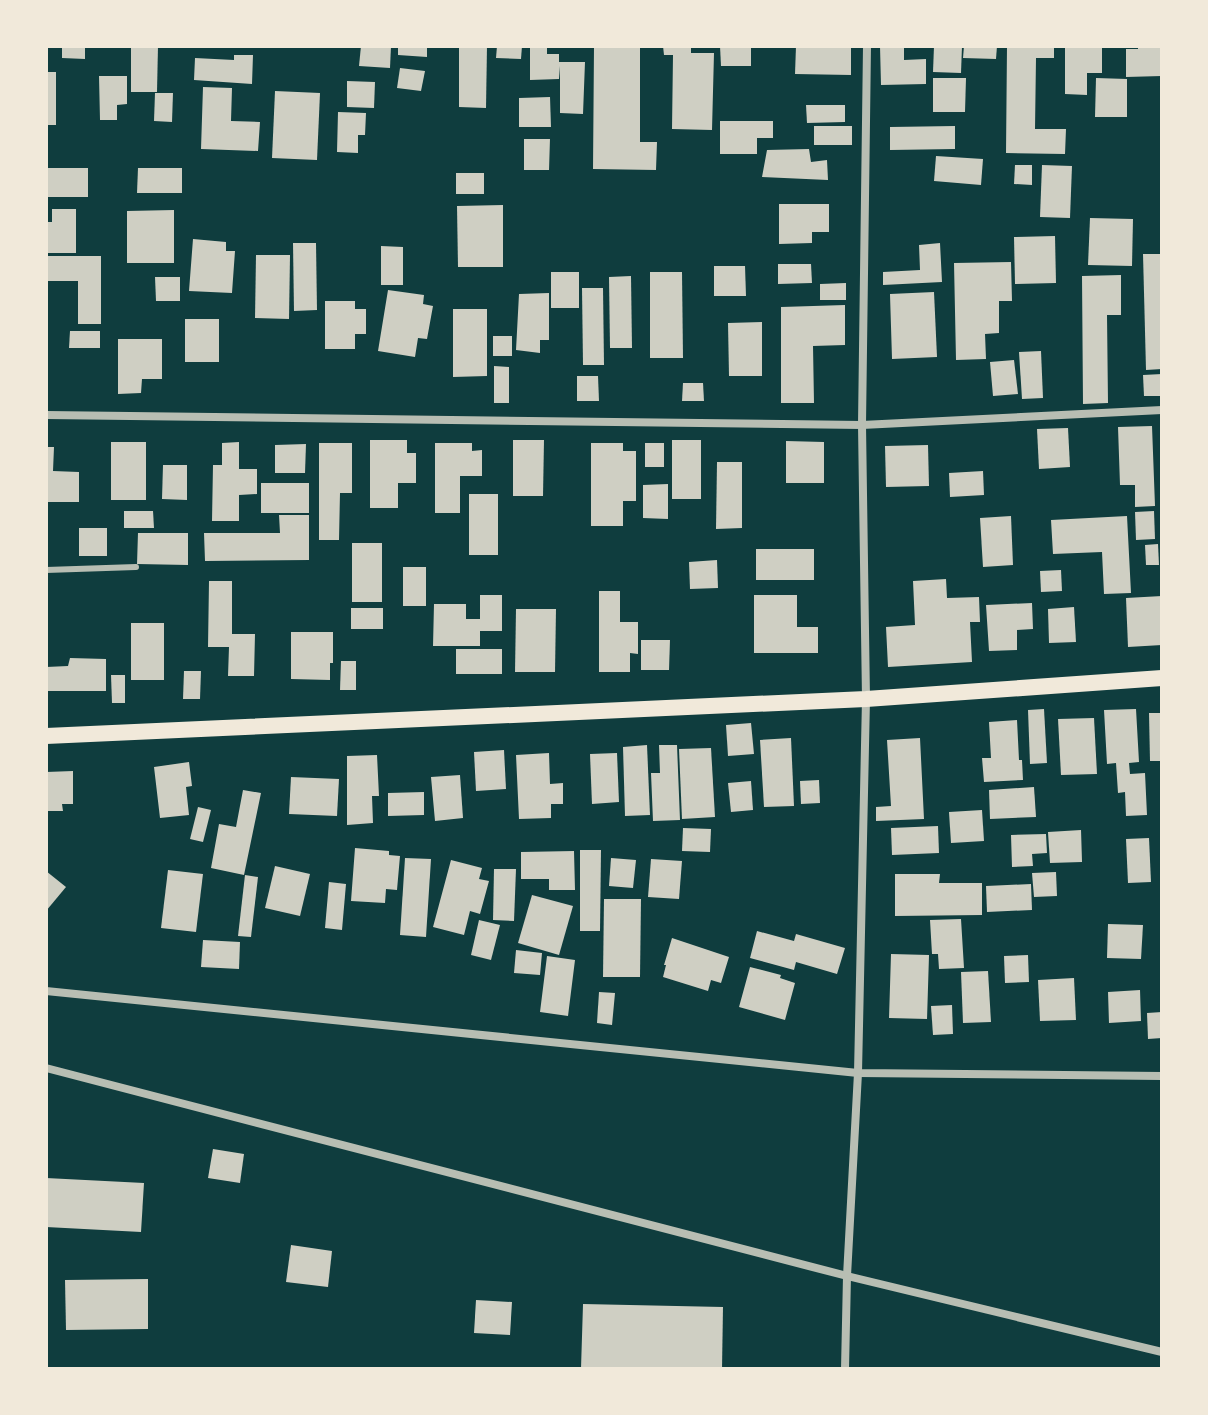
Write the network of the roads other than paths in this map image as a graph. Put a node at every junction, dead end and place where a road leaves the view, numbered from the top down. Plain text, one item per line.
1 (867, 46) edge
2 (1162, 410) edge
3 (46, 415) edge
4 (862, 425) junction
5 (136, 567) dead end
6 (46, 570) edge
7 (1162, 678) edge
8 (866, 699) junction
9 (46, 736) edge
10 (46, 991) edge
11 (46, 1068) edge
12 (858, 1073) junction
13 (1162, 1076) edge
14 (847, 1276) junction
15 (1162, 1352) edge
16 (845, 1369) edge

1 - 4 street
2 - 4 street
3 - 4 street
4 - 8 street
5 - 6 lane
7 - 8 main road
8 - 9 main road
8 - 12 street
10 - 12 street
11 - 14 street
12 - 13 street
12 - 14 street
14 - 15 street
14 - 16 street

